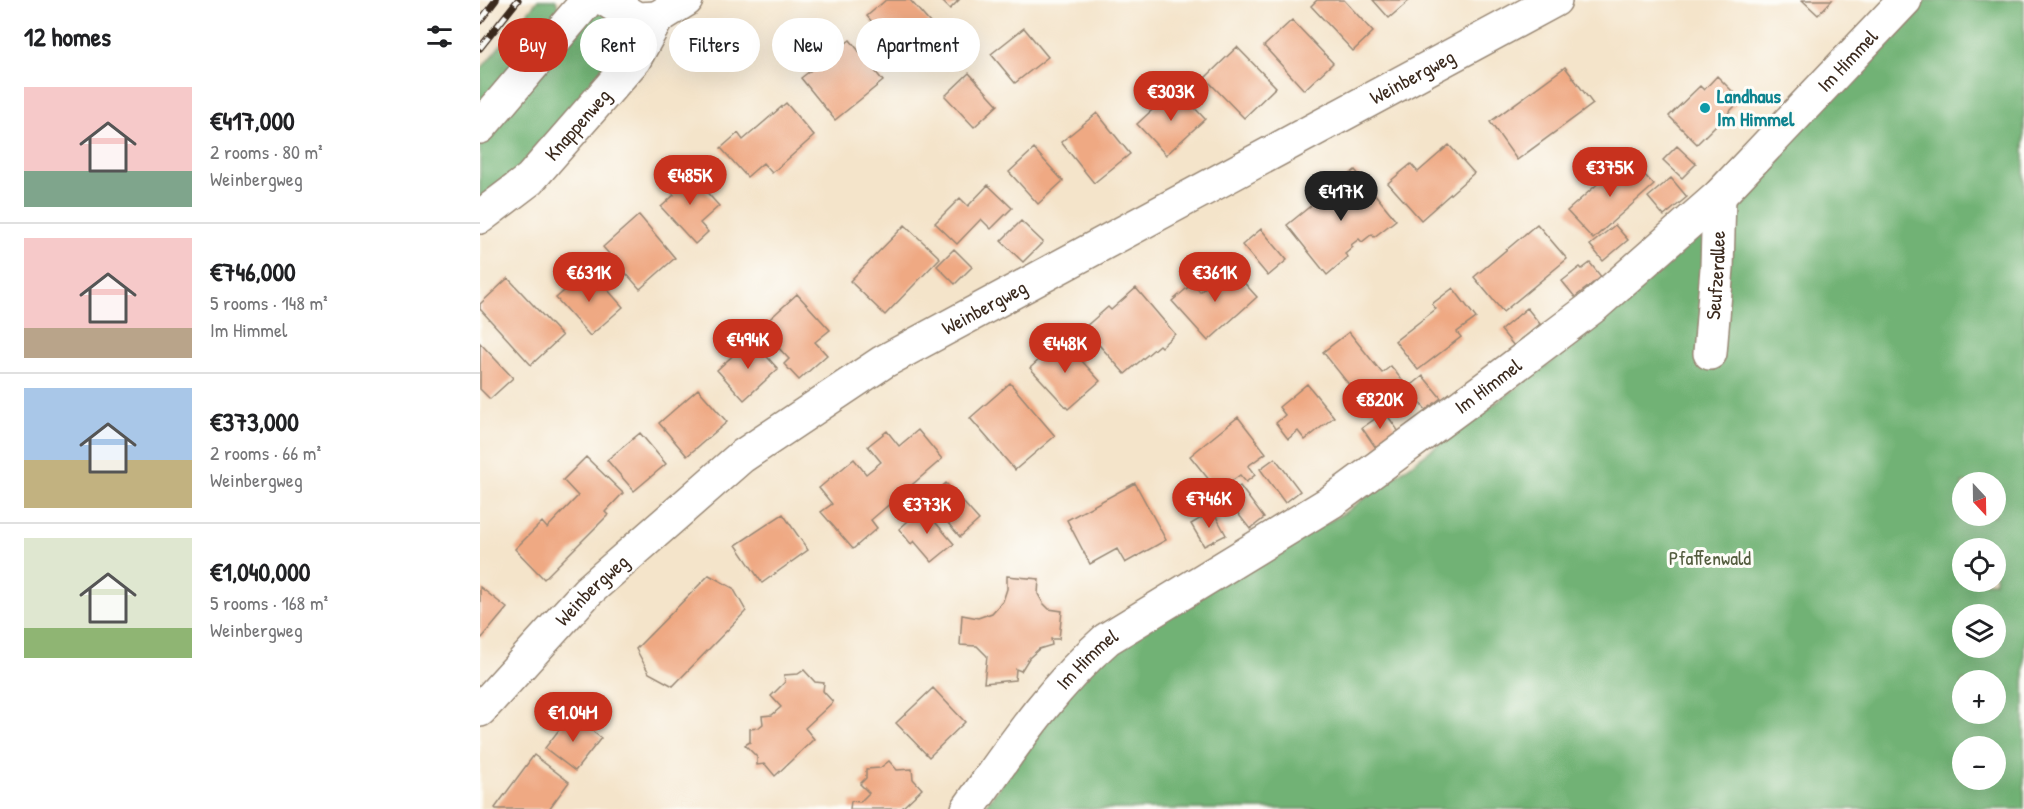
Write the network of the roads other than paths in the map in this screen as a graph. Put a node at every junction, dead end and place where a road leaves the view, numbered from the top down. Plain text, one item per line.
1 (588, 0) edge
2 (686, 0) edge
3 (1555, 0) edge
4 (1905, 0) edge
5 (619, 3) edge
6 (637, 18) edge
7 (657, 18) edge
8 (624, 72) edge
9 (480, 127) edge
10 (1719, 196) junction
11 (480, 217) edge
12 (1710, 353) dead end
13 (480, 710) edge
14 (968, 809) edge

1 - 9 street
2 - 7 street, Knappenweg
3 - 13 street, Weinbergweg
4 - 10 street, Im Himmel
5 - 6 street
8 - 11 street, Knappenweg
10 - 12 street, Seufzerallee
10 - 14 street, Im Himmel

